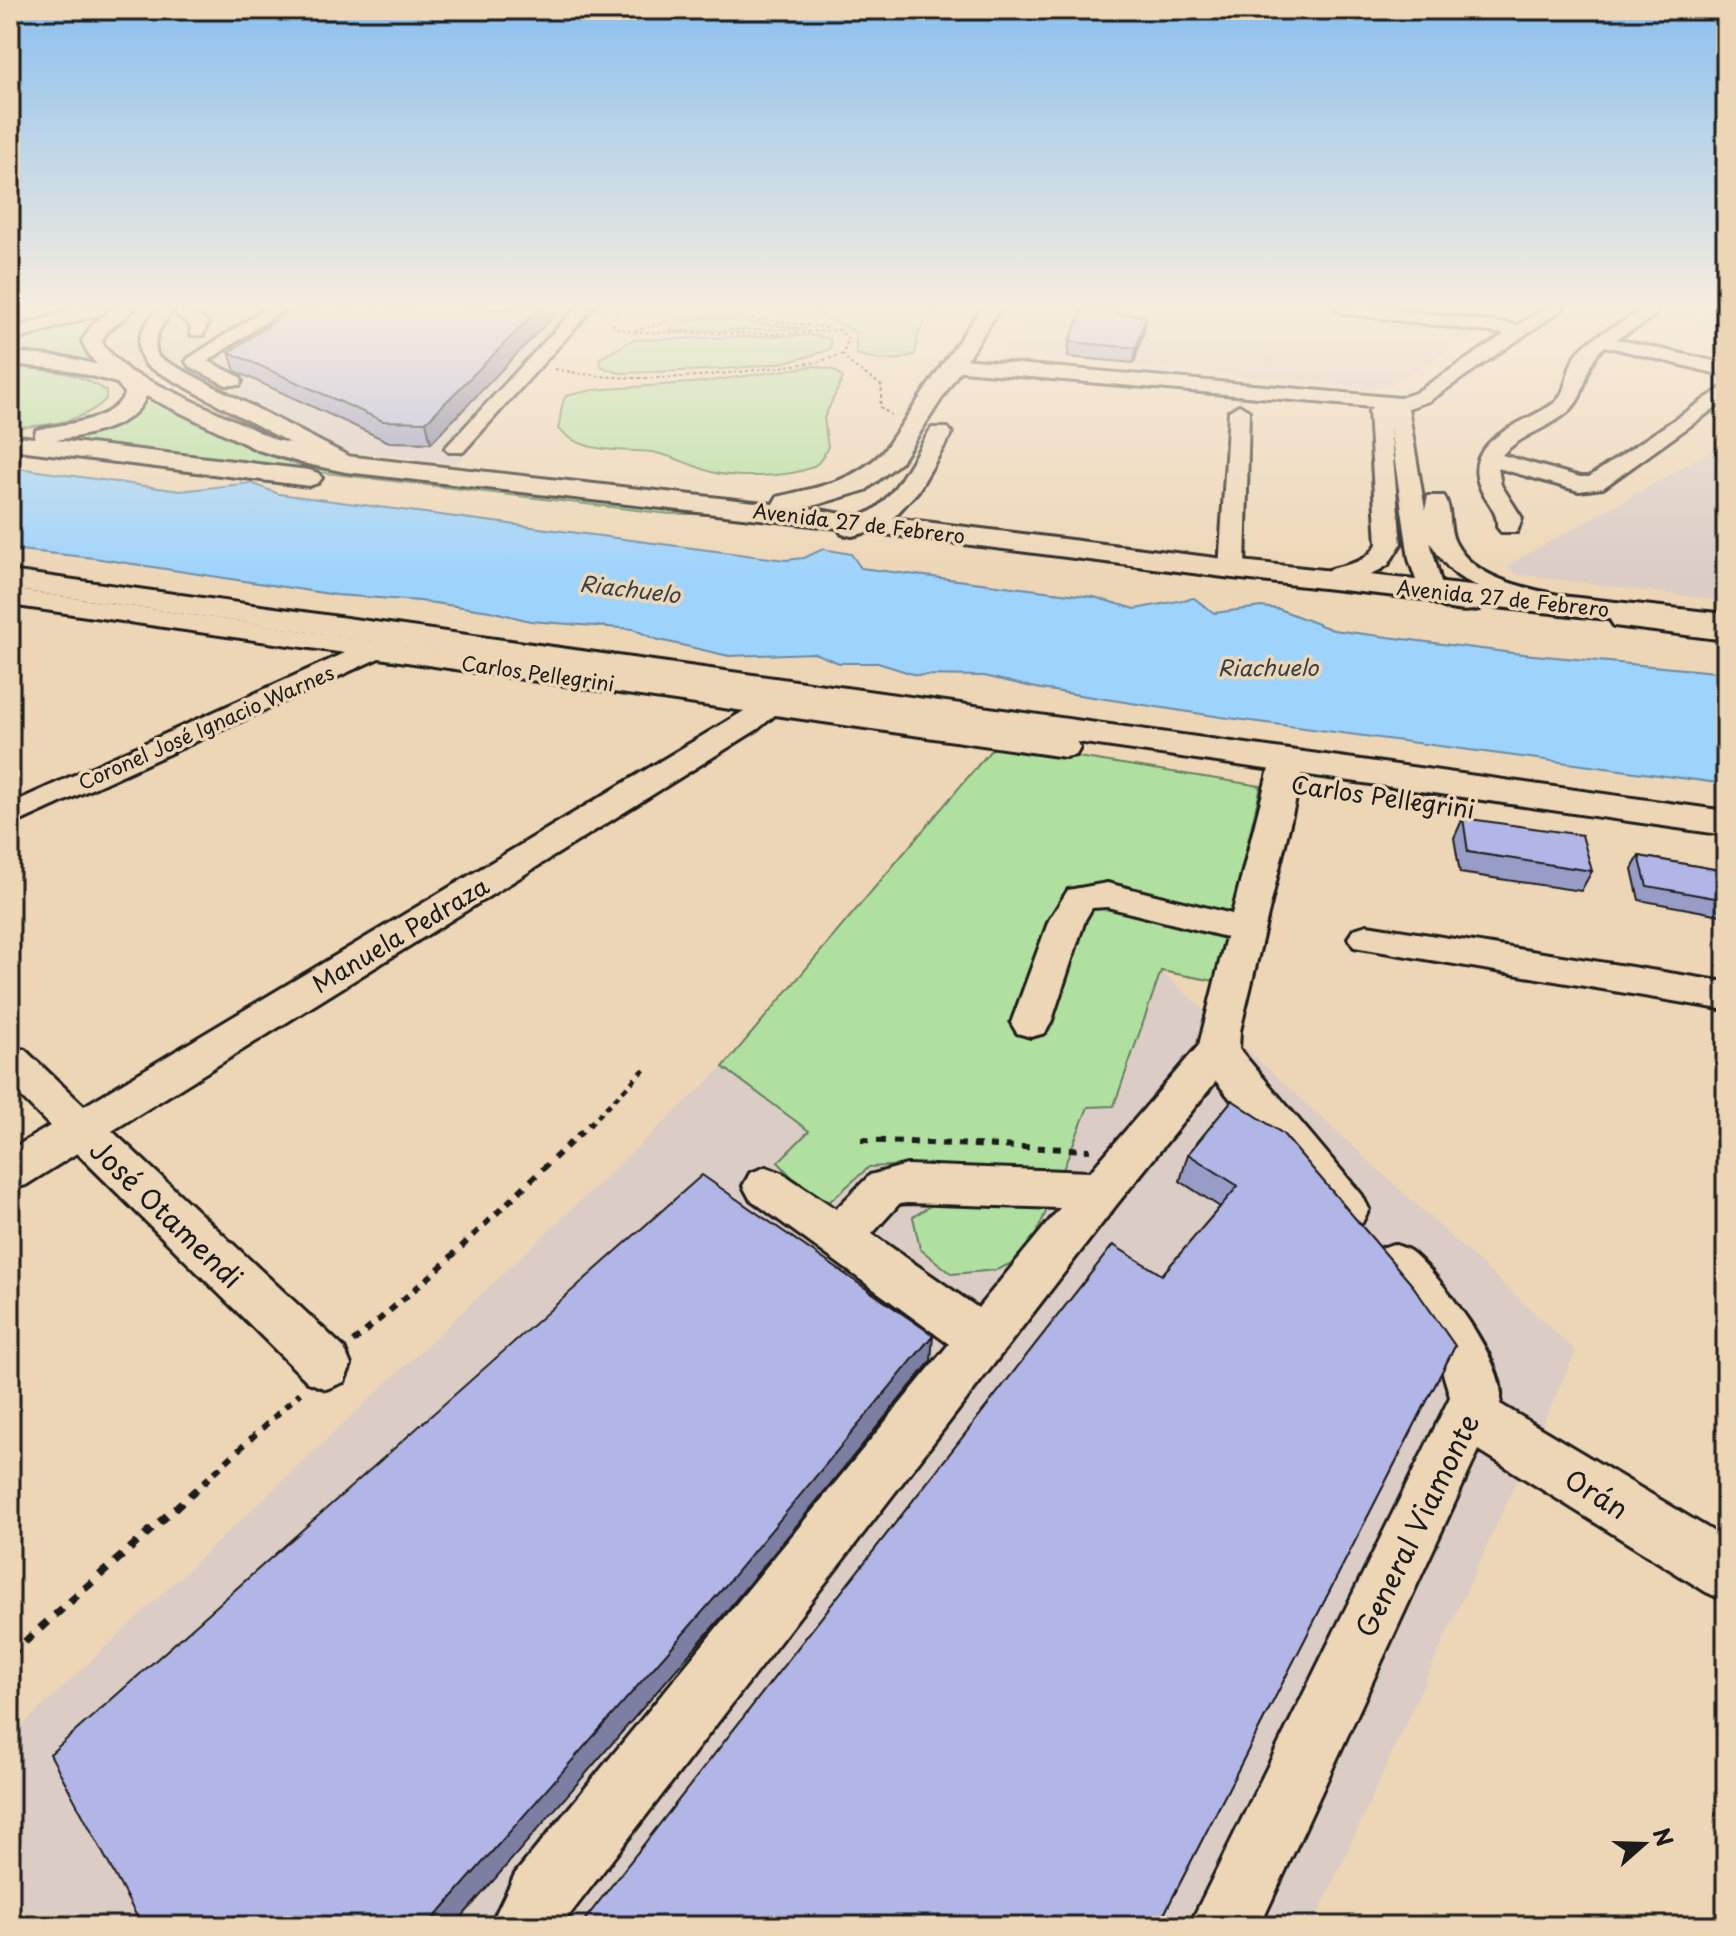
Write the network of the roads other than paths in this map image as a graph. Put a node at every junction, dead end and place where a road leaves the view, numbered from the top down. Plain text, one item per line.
1 (135, 398) edge
2 (168, 398) edge
3 (232, 398) edge
4 (502, 398) edge
5 (930, 398) edge
6 (1394, 398) junction
7 (1570, 398) edge
8 (1716, 398) edge
9 (1239, 411) dead end
10 (953, 413) dead end
11 (1424, 416) dead end
12 (10, 440) edge
13 (456, 448) dead end
14 (1488, 458) junction
15 (346, 464) junction
16 (921, 465) junction
17 (1432, 478) dead end
18 (728, 506) junction
19 (869, 524) junction
20 (1509, 527) dead end
21 (799, 534) junction
22 (1051, 547) junction
23 (1232, 569) junction
24 (1329, 579) junction
25 (1430, 590) junction
26 (20, 594) edge
27 (1568, 605) junction
28 (1726, 623) edge
29 (1726, 632) edge
30 (1726, 641) edge
31 (388, 642) junction
32 (778, 699) junction
33 (1286, 771) junction
34 (10, 816) edge
35 (1726, 823) edge
36 (1726, 847) edge
37 (1245, 929) junction
38 (1367, 938) dead end
39 (1726, 996) edge
40 (1031, 1023) dead end
41 (1219, 1049) junction
42 (10, 1061) edge
43 (79, 1129) junction
44 (1097, 1171) junction
45 (10, 1172) edge
46 (766, 1186) dead end
47 (840, 1237) junction
48 (984, 1341) junction
49 (326, 1365) dead end
50 (1469, 1414) junction
51 (1726, 1572) edge
52 (525, 1926) edge
53 (1224, 1926) edge

1 - 12 main road
2 - 15 main road, Avenida 27 de Febrero
3 - 15 street
4 - 13 street
5 - 18 main road
6 - 11 street
6 - 24 street
6 - 25 street
7 - 14 street
8 - 14 street
9 - 23 street
10 - 16 main road
12 - 21 main road, Avenida 27 de Febrero
14 - 20 street
15 - 18 main road, Avenida 27 de Febrero
16 - 19 main road
16 - 22 main road
17 - 27 street
18 - 19 main road, Avenida 27 de Febrero
19 - 21 main road
19 - 22 main road, Avenida 27 de Febrero
21 - 30 main road, Avenida 27 de Febrero
22 - 23 main road, Avenida 27 de Febrero
23 - 24 main road, Avenida 27 de Febrero
24 - 25 main road, Avenida 27 de Febrero
25 - 27 main road, Avenida 27 de Febrero
25 - 29 street
26 - 31 main road, Carlos Pellegrini
27 - 28 main road, Avenida 27 de Febrero
31 - 32 main road, Carlos Pellegrini
31 - 34 street, Coronel José Ignacio Warnes
32 - 33 main road, Carlos Pellegrini
32 - 43 street, Manuela Pedraza
33 - 35 main road, Carlos Pellegrini
33 - 36 main road, Carlos Pellegrini
33 - 37 street
37 - 40 street
37 - 41 street
38 - 39 street
41 - 44 street
41 - 50 street, General Viamonte
42 - 43 street, José Otamendi
43 - 45 street, Manuela Pedraza
43 - 49 street, José Otamendi
44 - 47 street
44 - 48 street
46 - 47 street
47 - 48 street
48 - 52 street
50 - 51 street, Orán
50 - 53 street, General Viamonte

